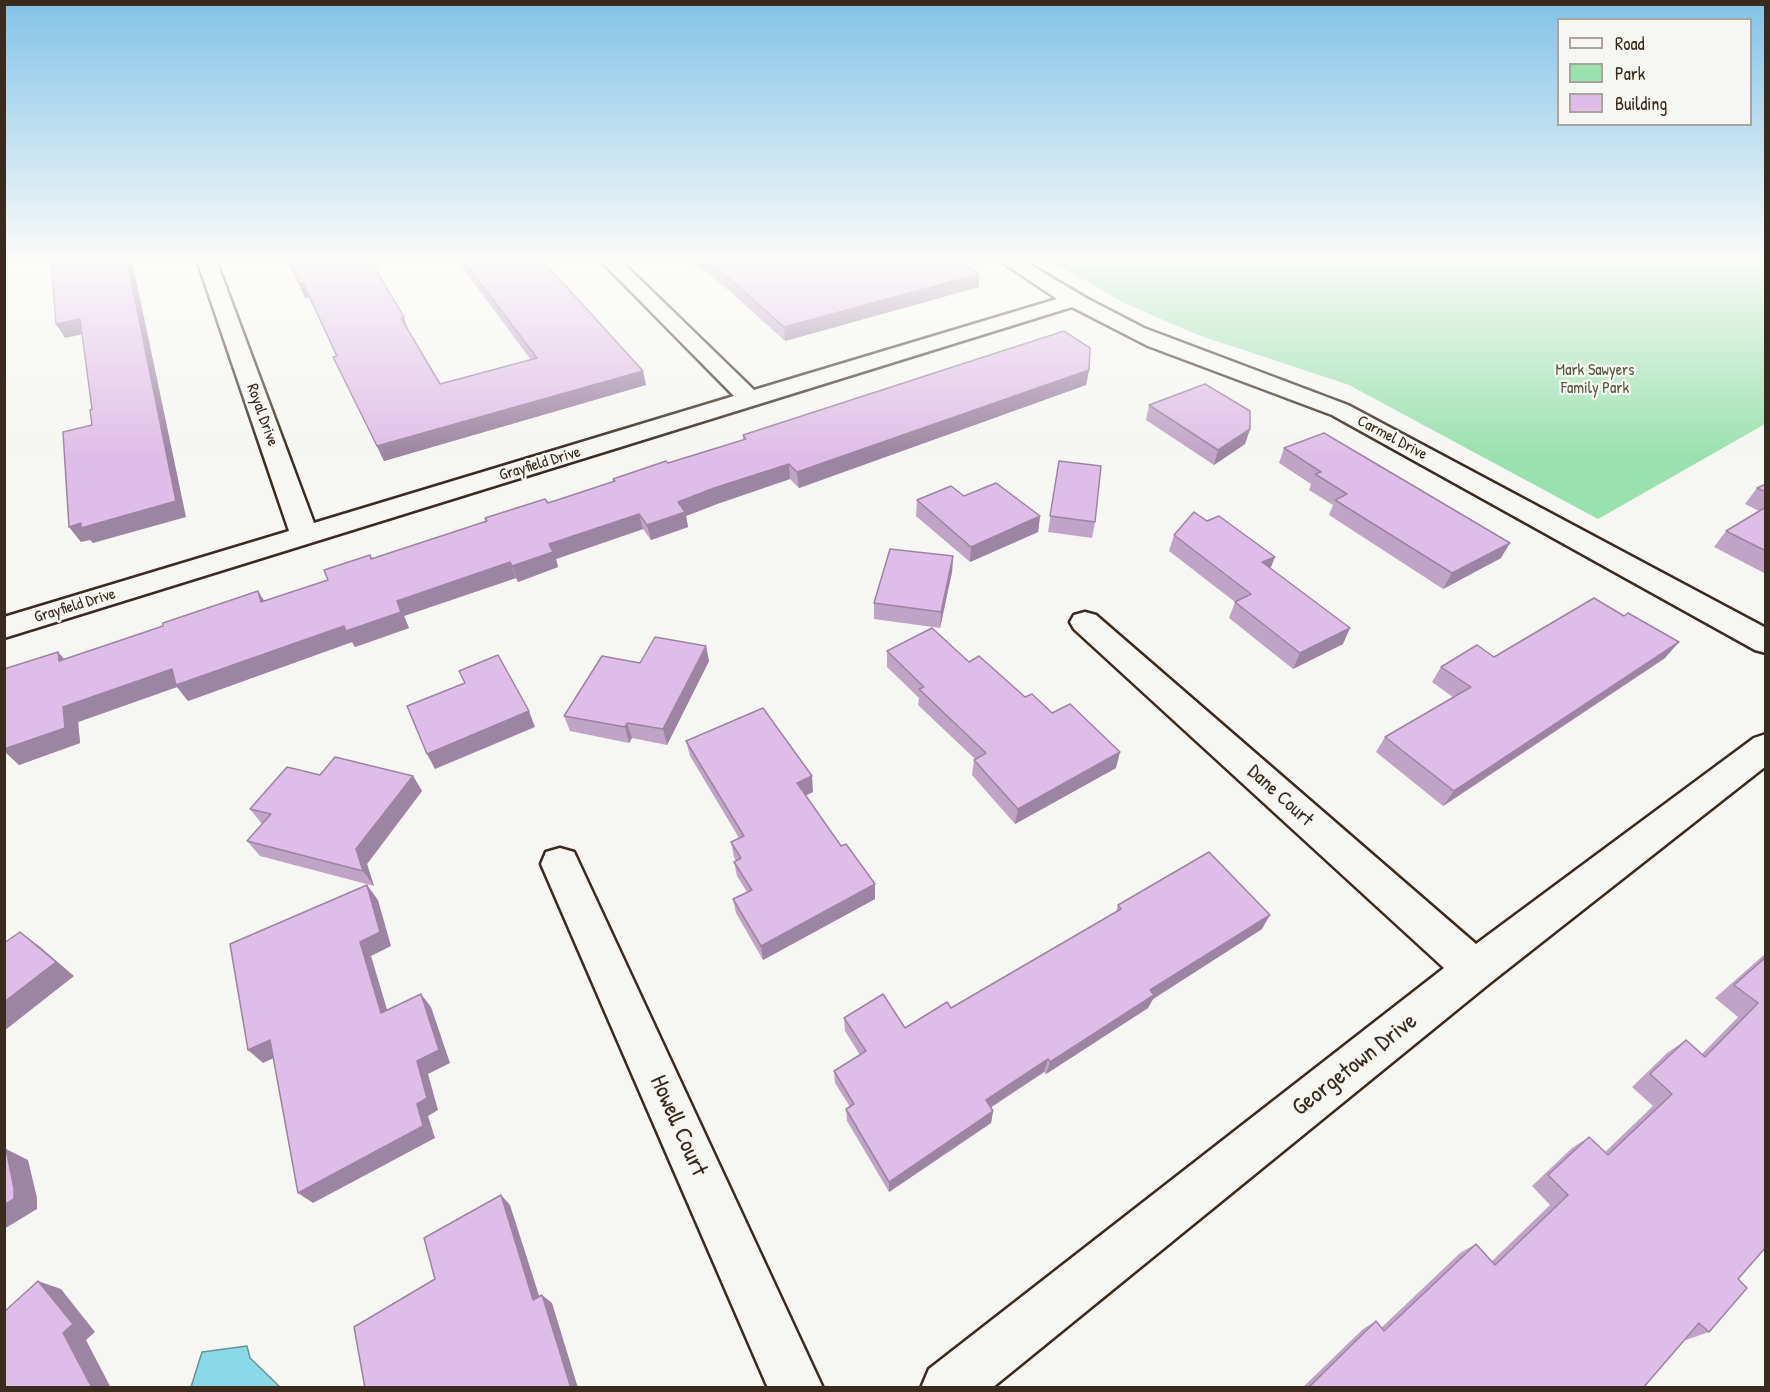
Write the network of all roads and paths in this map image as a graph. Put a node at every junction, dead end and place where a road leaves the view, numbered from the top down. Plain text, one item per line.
1 (230, 325) edge
2 (675, 325) edge
3 (992, 325) edge
4 (1120, 325) edge
5 (750, 399) junction
6 (305, 536) junction
7 (1085, 622) dead end
8 (4, 628) edge
9 (1766, 642) edge
10 (1766, 747) edge
11 (560, 864) dead end
12 (1475, 969) junction
13 (796, 1388) edge
14 (948, 1388) edge

1 - 6 street, Royal Drive
2 - 5 street
3 - 5 street, Grayfield Drive
4 - 9 street, Carmel Drive
5 - 6 street, Grayfield Drive
6 - 8 street, Grayfield Drive
7 - 12 street, Dane Court
10 - 12 street, Georgetown Drive
11 - 13 street, Howell Court
12 - 14 street, Georgetown Drive

